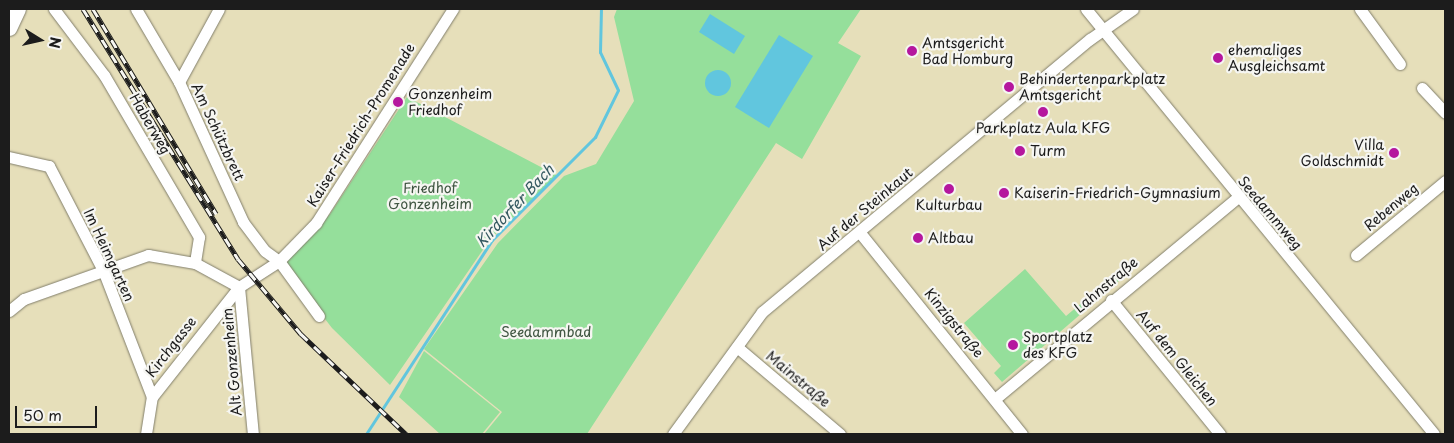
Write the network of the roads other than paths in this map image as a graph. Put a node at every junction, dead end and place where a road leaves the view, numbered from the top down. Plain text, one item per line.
1 (54, 9) edge
2 (136, 9) edge
3 (219, 9) edge
4 (453, 9) edge
5 (1086, 9) edge
6 (1133, 9) edge
7 (1360, 9) edge
8 (1101, 30) junction
9 (1400, 64) dead end
10 (179, 82) junction
11 (1422, 88) dead end
12 (1445, 112) edge
13 (9, 157) edge
14 (1445, 181) edge
15 (1237, 198) junction
16 (861, 234) junction
17 (1356, 255) dead end
18 (279, 261) junction
19 (195, 263) junction
20 (103, 270) junction
21 (239, 287) junction
22 (1111, 300) junction
23 (9, 310) edge
24 (318, 316) dead end
25 (737, 347) junction
26 (152, 396) junction
27 (996, 398) junction
28 (146, 434) edge
29 (253, 434) edge
30 (673, 434) edge
31 (840, 434) edge
32 (1022, 434) edge
33 (1220, 434) edge
34 (1434, 434) edge

1 - 19 street, Haberweg
2 - 10 street, Am Schützbrett
3 - 10 street
4 - 18 street, Kaiser-Friedrich-Promenade
5 - 8 street, Seedammweg
6 - 8 street, Auf der Steinkaut
7 - 9 street
8 - 15 street, Seedammweg
8 - 16 street, Auf der Steinkaut
10 - 18 street, Am Schützbrett
11 - 12 street
13 - 20 street, Im Heimgarten
14 - 17 street, Rebenweg
15 - 22 street, Lahnstraße
15 - 34 street, Seedammweg
16 - 25 street, Auf der Steinkaut
16 - 27 street, Kinzigstraße
18 - 21 street, Kaiser-Friedrich-Promenade
18 - 24 street, Am Schützbrett
19 - 20 street
19 - 21 street
20 - 23 street
20 - 26 street, Im Heimgarten
21 - 26 street, Kirchgasse
21 - 29 street, Alt Gonzenheim
22 - 27 street, Lahnstraße
22 - 33 street, Auf dem Gleichen
25 - 30 street, Auf der Steinkaut
25 - 31 street, Mainstraße
26 - 28 street, Kirchgasse
27 - 32 street, Kinzigstraße

